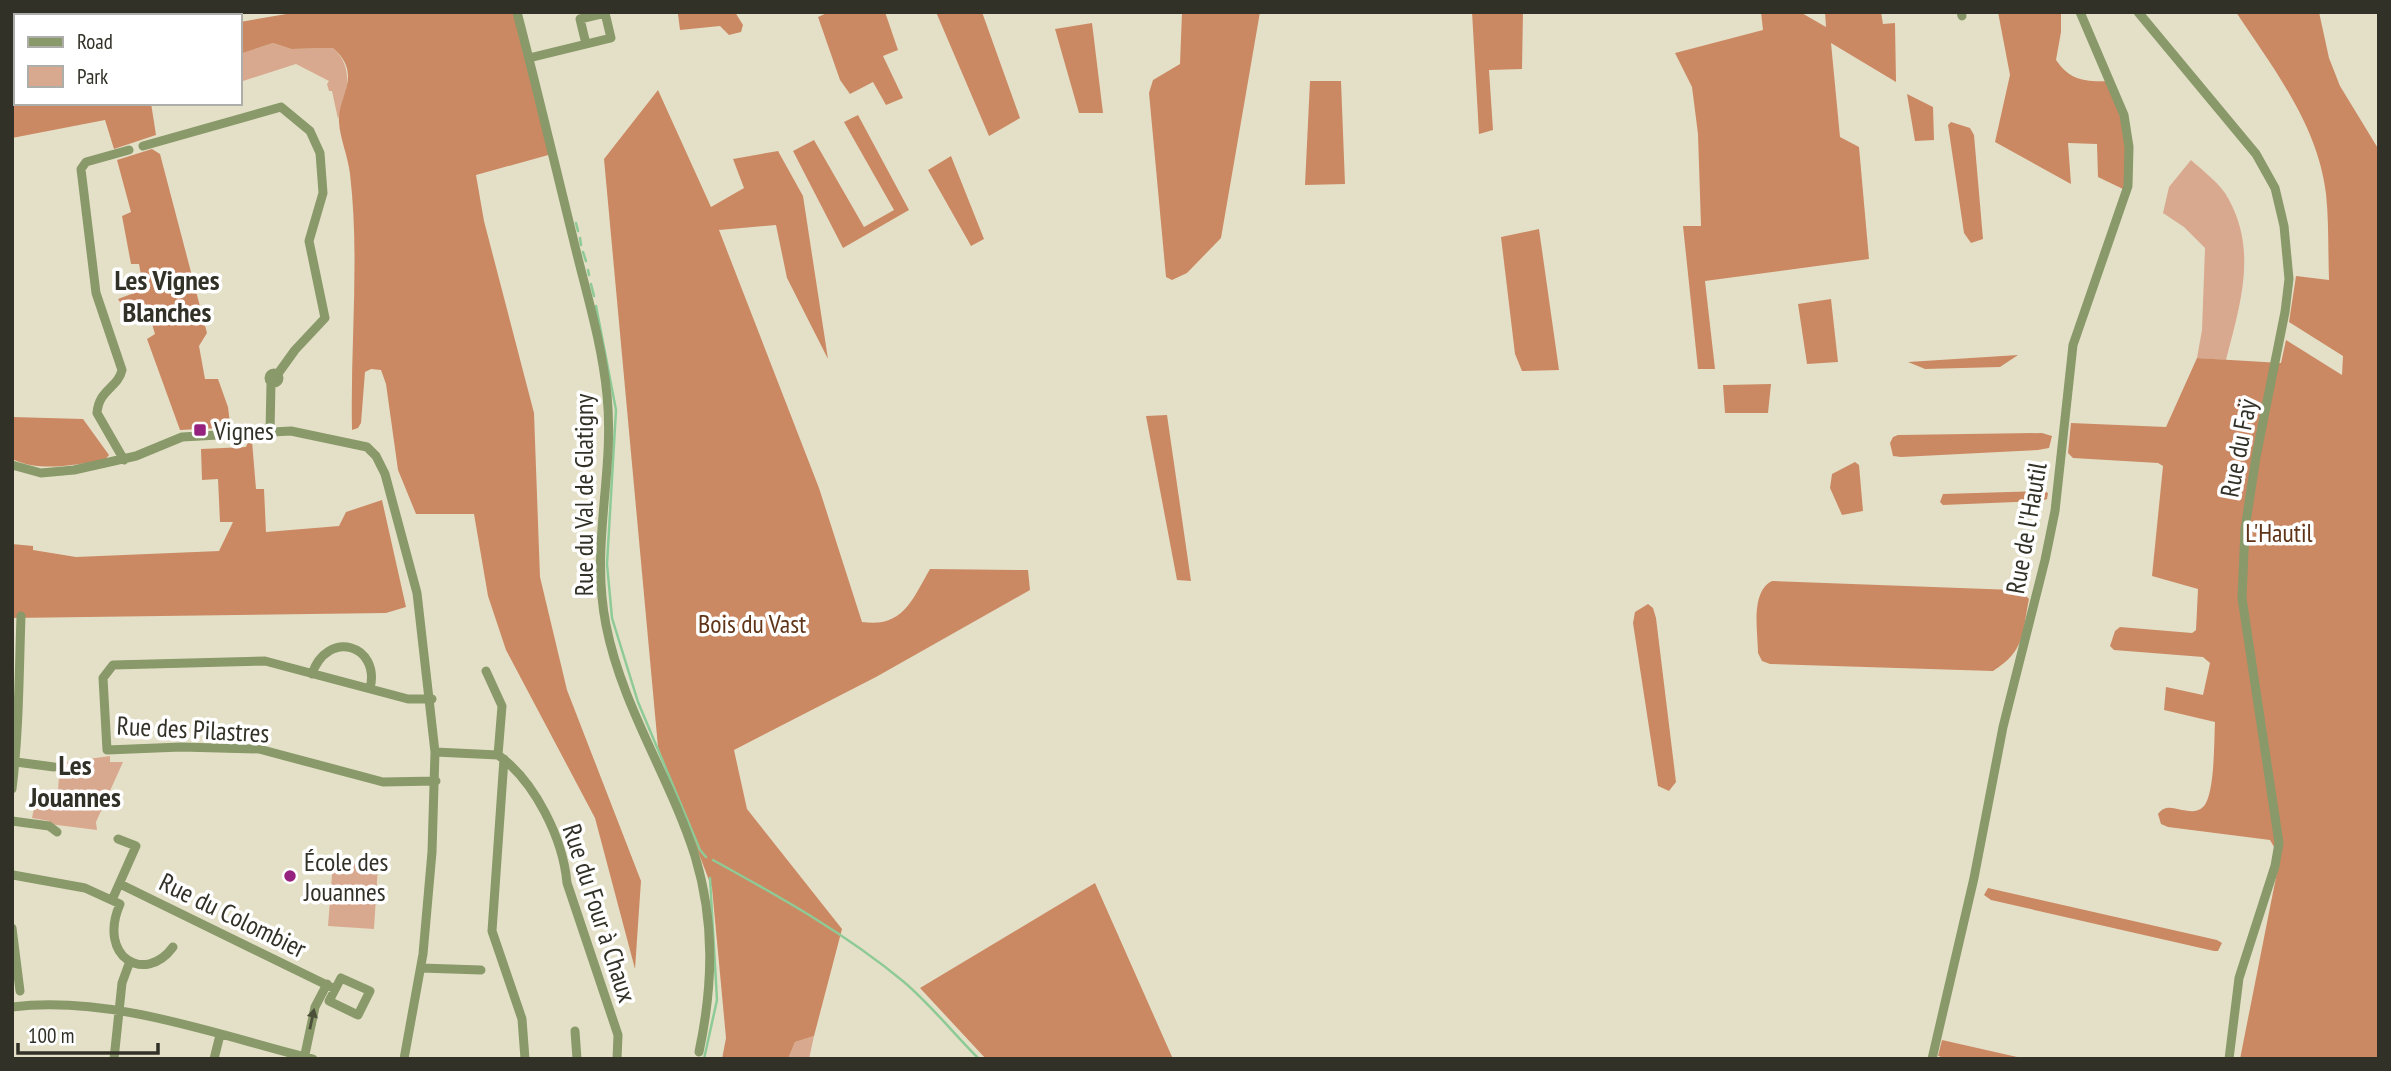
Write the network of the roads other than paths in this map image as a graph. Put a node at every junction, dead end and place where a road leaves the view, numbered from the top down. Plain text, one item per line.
1 (517, 12) edge
2 (2080, 12) edge
3 (2138, 12) edge
4 (586, 44) dead end
5 (529, 58) junction
6 (143, 146) dead end
7 (129, 150) dead end
8 (270, 432) junction
9 (124, 460) junction
10 (12, 465) edge
11 (21, 616) dead end
12 (16, 658) edge
13 (486, 671) dead end
14 (312, 674) junction
15 (370, 689) junction
16 (432, 699) junction
17 (435, 752) junction
18 (501, 757) junction
19 (15, 760) edge
20 (54, 767) dead end
21 (436, 781) junction
22 (12, 789) edge
23 (12, 821) edge
24 (57, 832) dead end
25 (118, 839) dead end
26 (13, 875) edge
27 (120, 884) junction
28 (116, 902) junction
29 (12, 928) edge
30 (173, 947) dead end
31 (130, 961) junction
32 (421, 968) junction
33 (481, 970) dead end
34 (331, 986) junction
35 (20, 991) dead end
36 (12, 1007) edge
37 (118, 1012) junction
38 (575, 1031) dead end
39 (220, 1035) junction
40 (699, 1052) dead end
41 (402, 1056) edge
42 (307, 1058) edge
43 (114, 1059) edge
44 (214, 1059) edge
45 (525, 1059) edge
46 (577, 1059) edge
47 (617, 1059) edge
48 (1932, 1059) edge
49 (2229, 1059) edge

1 - 5 street, Rue du Val de Glatigny
2 - 48 street, Rue de l'Hautil
3 - 49 street, Rue du Faÿ
4 - 5 street
5 - 40 street, Rue du Val de Glatigny
6 - 8 street
7 - 9 street
8 - 9 street
8 - 16 street
9 - 10 street
11 - 12 street
12 - 19 street
13 - 18 street
14 - 15 street, Rue des Pilastres
14 - 15 street
14 - 21 street, Rue des Pilastres
15 - 16 street, Rue des Pilastres
16 - 17 street
17 - 18 street
17 - 21 street
18 - 45 street
18 - 47 street, Rue du Four à Chaux
19 - 20 street
19 - 22 street
21 - 32 street
23 - 24 street
25 - 27 street
26 - 28 street
27 - 28 street
27 - 34 street, Rue du Colombier
28 - 31 street
29 - 35 street
30 - 31 street
31 - 37 street
32 - 33 street
32 - 41 street
34 - 34 street
42 -> 34 street, Rue du Colombier
36 - 37 street
37 - 39 street
37 - 43 street
38 - 46 street
39 - 42 street
39 - 44 street

